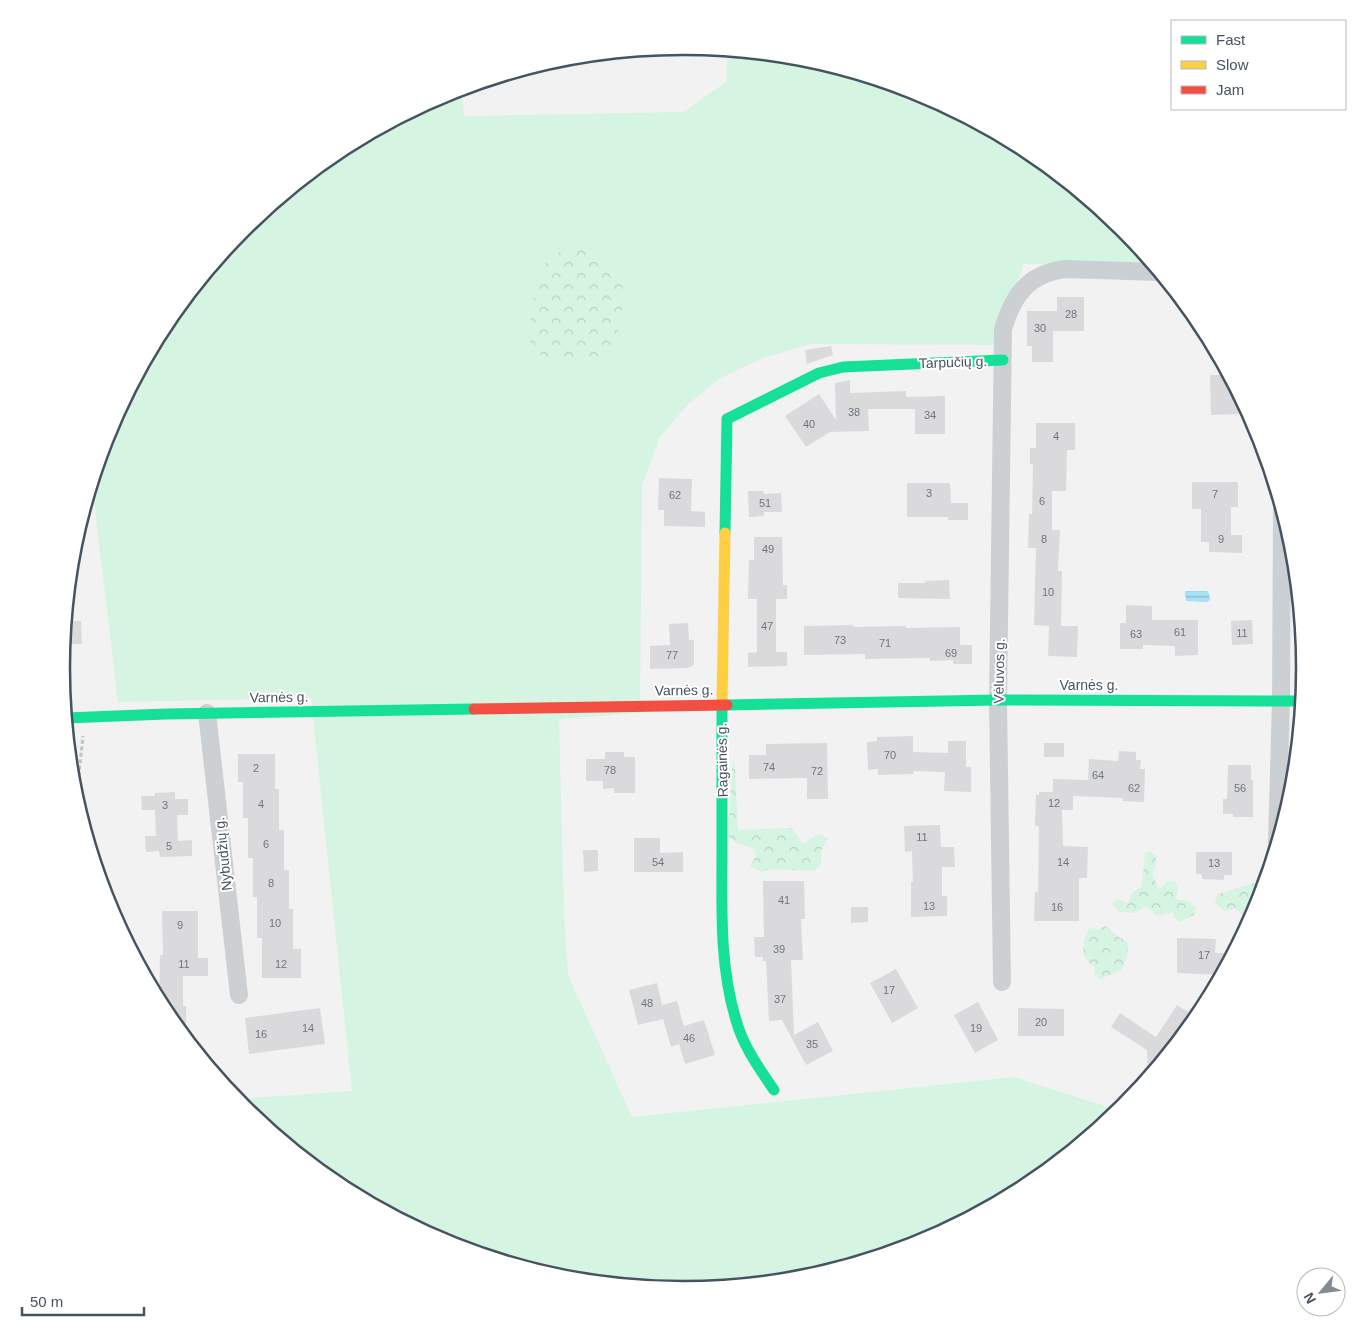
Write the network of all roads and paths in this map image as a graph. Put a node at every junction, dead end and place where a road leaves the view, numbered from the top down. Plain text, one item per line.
1 (1151, 272) edge
2 (1002, 360) junction
3 (727, 419) joint
4 (1282, 535) edge
5 (998, 700) junction
6 (1281, 700) junction
7 (1295, 701) edge
8 (721, 704) junction
9 (207, 714) junction
10 (72, 718) edge
11 (84, 718) junction
12 (79, 773) edge
13 (1279, 816) edge
14 (1002, 982) dead end
15 (239, 995) dead end
16 (774, 1090) dead end

1 - 2 street, Tarpučių g.
2 - 3 street, Tarpučių g.
2 - 5 street, Vėluvos g.
3 - 8 street, Ragainės g.
4 - 6 street
5 - 6 street, Varnės g.
5 - 8 street, Varnės g.
5 - 14 street, Vėluvos g.
6 - 7 street, Varnės g.
6 - 13 street
8 - 9 street, Varnės g.
8 - 16 street, Ragainės g.
9 - 11 street, Varnės g.
9 - 15 street, Nybudžių g.
10 - 11 street, Varnės g.
11 - 12 path

